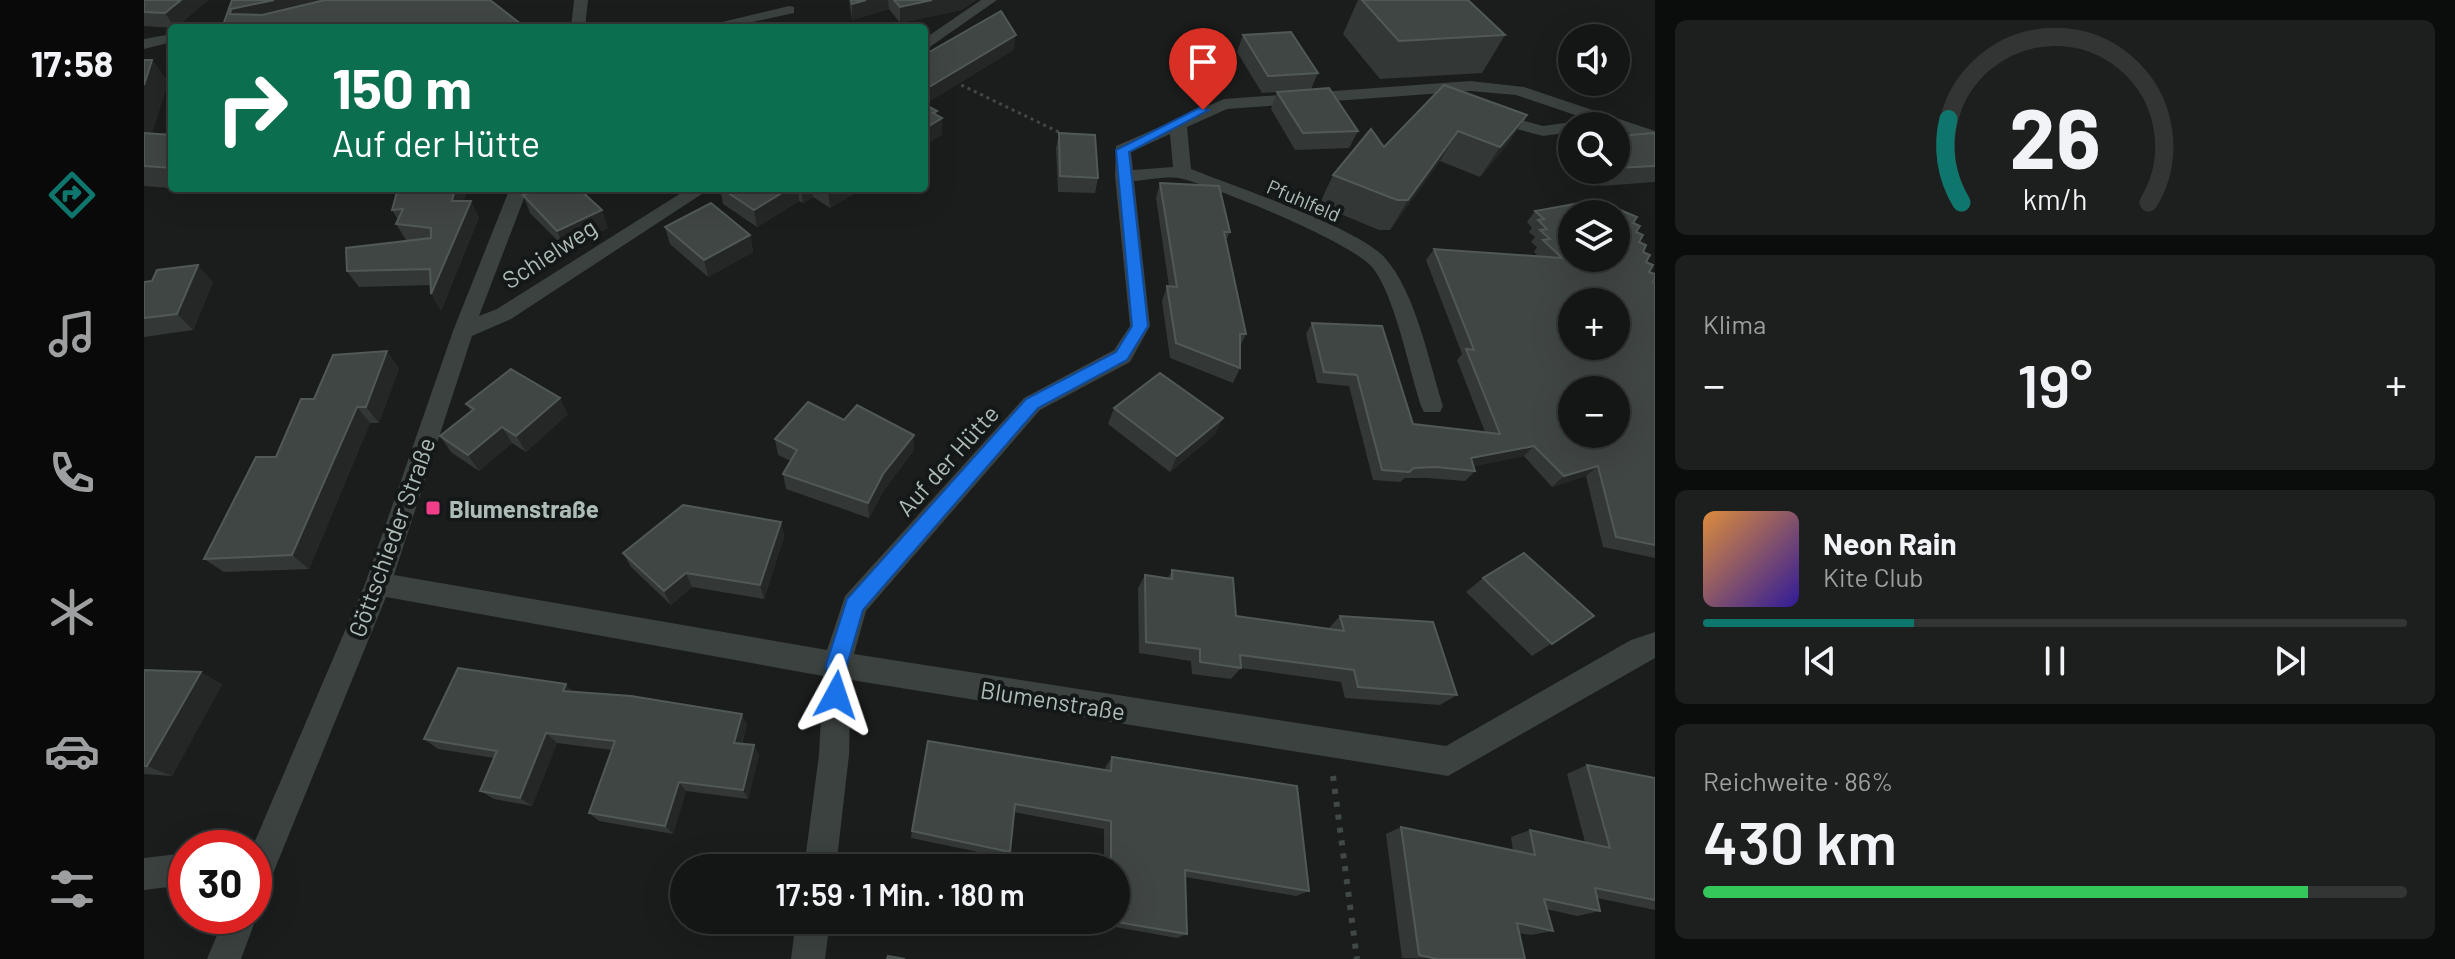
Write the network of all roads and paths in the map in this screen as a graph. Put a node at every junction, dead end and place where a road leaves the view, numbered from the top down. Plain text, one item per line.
1 (581, 0) edge
2 (990, 0) edge
3 (789, 10) dead end
4 (578, 24) edge
5 (723, 24) edge
6 (168, 39) edge
7 (928, 43) edge
8 (144, 44) edge
9 (950, 80) edge
10 (1413, 91) junction
11 (1581, 112) edge
12 (1178, 124) junction
13 (1630, 128) edge
14 (1558, 129) edge
15 (1068, 137) edge
16 (1655, 137) edge
17 (1182, 172) junction
18 (1124, 176) junction
19 (517, 192) edge
20 (696, 192) edge
21 (463, 331) junction
22 (1432, 406) dead end
23 (378, 584) junction
24 (1655, 645) edge
25 (837, 665) junction
26 (1329, 744) junction
27 (272, 832) edge
28 (822, 854) edge
29 (168, 871) edge
30 (144, 874) edge
31 (234, 934) edge
32 (811, 934) edge
33 (224, 959) edge
34 (808, 959) edge
35 (1357, 959) edge

1 - 4 street
2 - 7 street
3 - 5 street
6 - 8 street
9 - 15 path
10 - 11 street, Auf der Hütte
10 - 12 street, Auf der Hütte
10 - 14 street, Auf der Hütte
12 - 17 street
12 - 18 street, Auf der Hütte
13 - 16 street, Auf der Hütte
17 - 18 street, Pfuhlfeld
17 - 22 street, Pfuhlfeld
18 - 25 street, Auf der Hütte
19 - 21 street, Göttschieder Straße
20 - 21 street, Schielweg
21 - 23 street, Göttschieder Straße
23 - 25 street, Blumenstraße
23 - 27 street, Göttschieder Straße
24 - 26 street, Blumenstraße
25 - 26 street, Blumenstraße
25 - 28 street, Auf der Hütte
26 - 35 path
29 - 30 street
31 - 33 street
32 - 34 street

